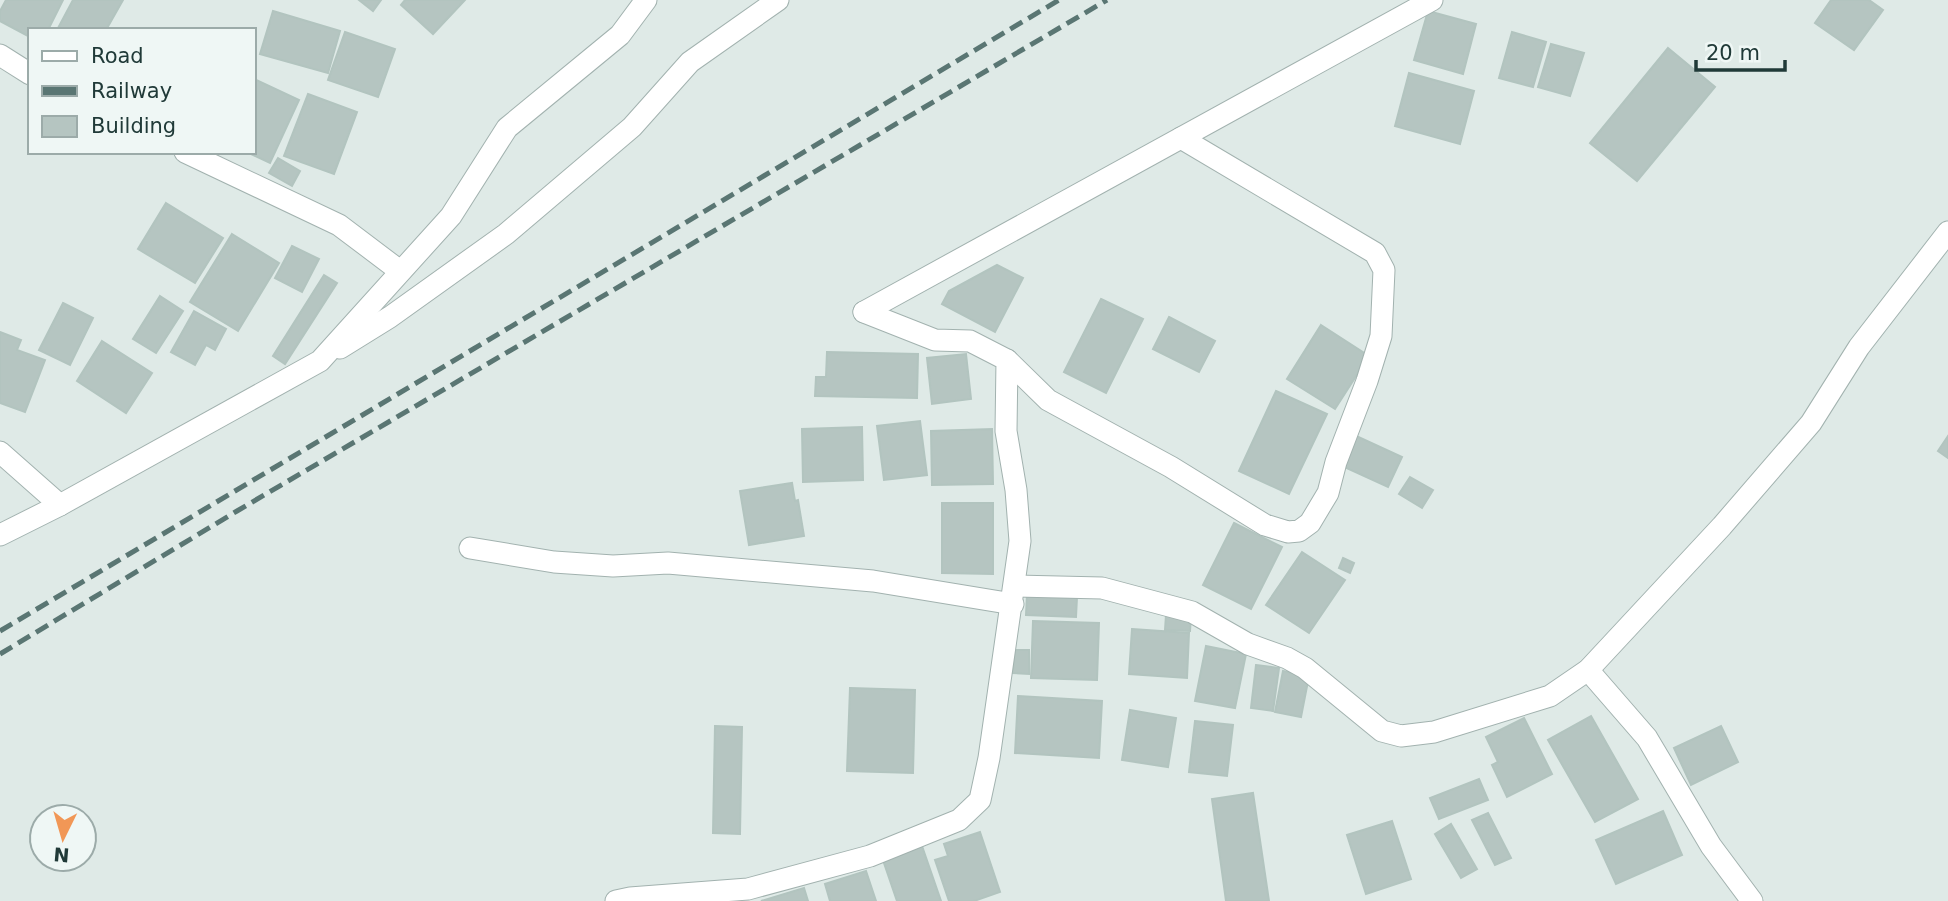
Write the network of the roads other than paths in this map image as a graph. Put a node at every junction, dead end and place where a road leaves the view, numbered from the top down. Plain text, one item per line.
1 (646, 0) edge
2 (778, 0) edge
3 (1432, 0) edge
4 (0, 55) edge
5 (28, 73) edge
6 (1181, 138) junction
7 (189, 154) edge
8 (1948, 232) edge
9 (400, 271) junction
10 (1007, 360) junction
11 (320, 361) junction
12 (0, 452) edge
13 (60, 505) junction
14 (0, 535) edge
15 (470, 548) dead end
16 (1014, 595) junction
17 (1588, 670) junction
18 (616, 901) edge
19 (1752, 901) edge

1 - 9 street
2 - 11 street
3 - 6 street
4 - 5 street
6 - 10 street
6 - 10 street
7 - 9 street
8 - 17 street
9 - 11 street
10 - 16 street
11 - 13 street
12 - 13 street
13 - 14 street
15 - 16 street
16 - 17 street
16 - 18 street
17 - 19 street

